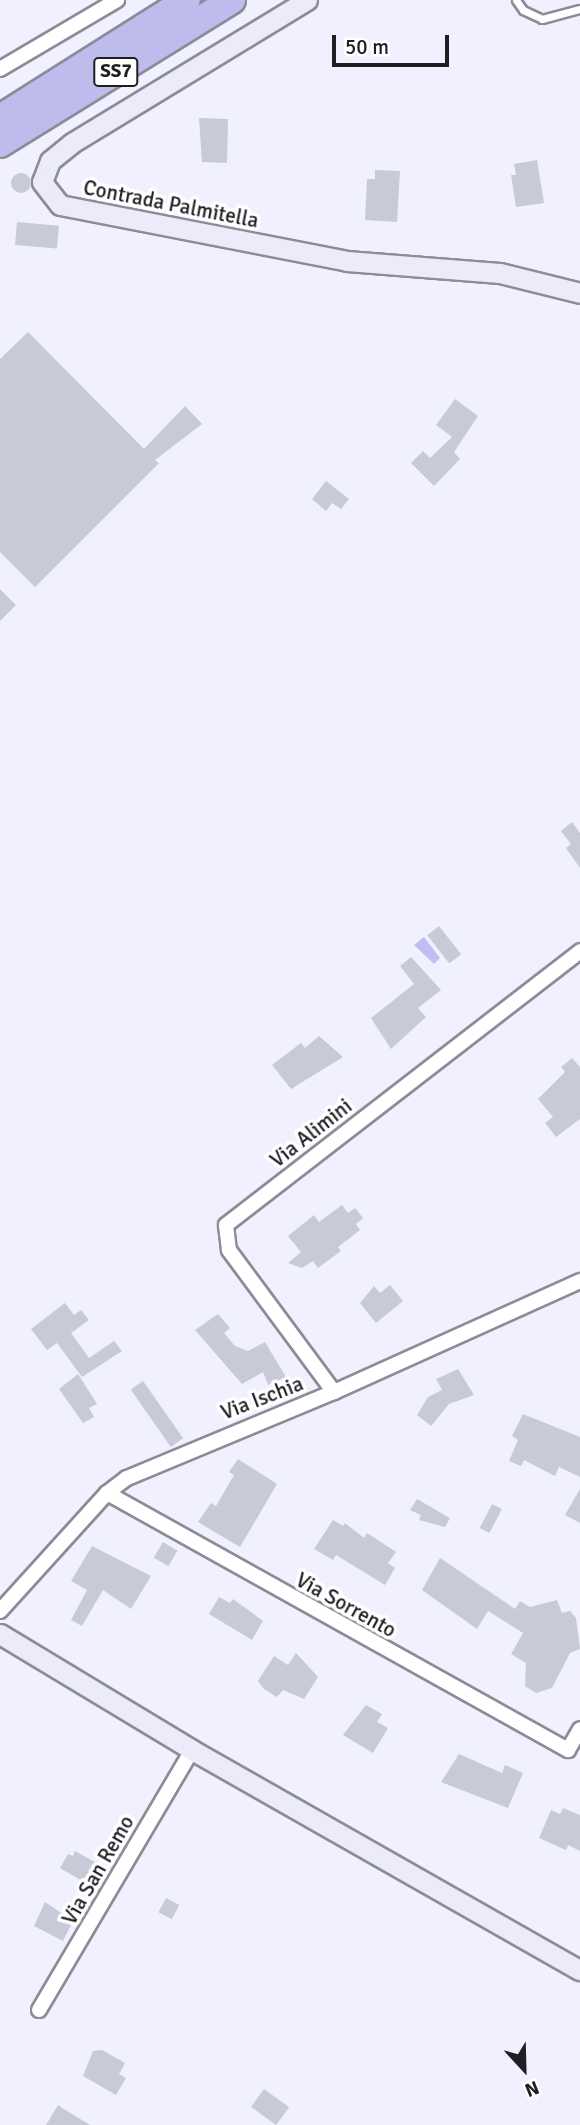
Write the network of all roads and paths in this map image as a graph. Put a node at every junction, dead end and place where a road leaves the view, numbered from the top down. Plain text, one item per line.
1 (117, 0) edge
2 (187, 0) edge
3 (232, 0) edge
4 (307, 0) edge
5 (516, 0) edge
6 (580, 9) edge
7 (0, 69) edge
8 (0, 118) edge
9 (0, 144) edge
10 (580, 293) edge
11 (580, 951) edge
12 (580, 1281) edge
13 (334, 1392) junction
14 (107, 1493) junction
15 (0, 1611) edge
16 (0, 1634) edge
17 (580, 1729) edge
18 (192, 1750) junction
19 (580, 1969) edge
20 (39, 2010) dead end

1 - 7 street
2 - 8 highway, SS7
3 - 9 highway, SS7
4 - 10 street, Contrada Palmitella
5 - 6 lane
11 - 13 street, Via Alimini
12 - 13 street, Via Ischia
13 - 14 street, Via Ischia
14 - 15 street, Via Ischia
14 - 17 street, Via Sorrento
16 - 18 street
18 - 19 street
18 - 20 street, Via San Remo

